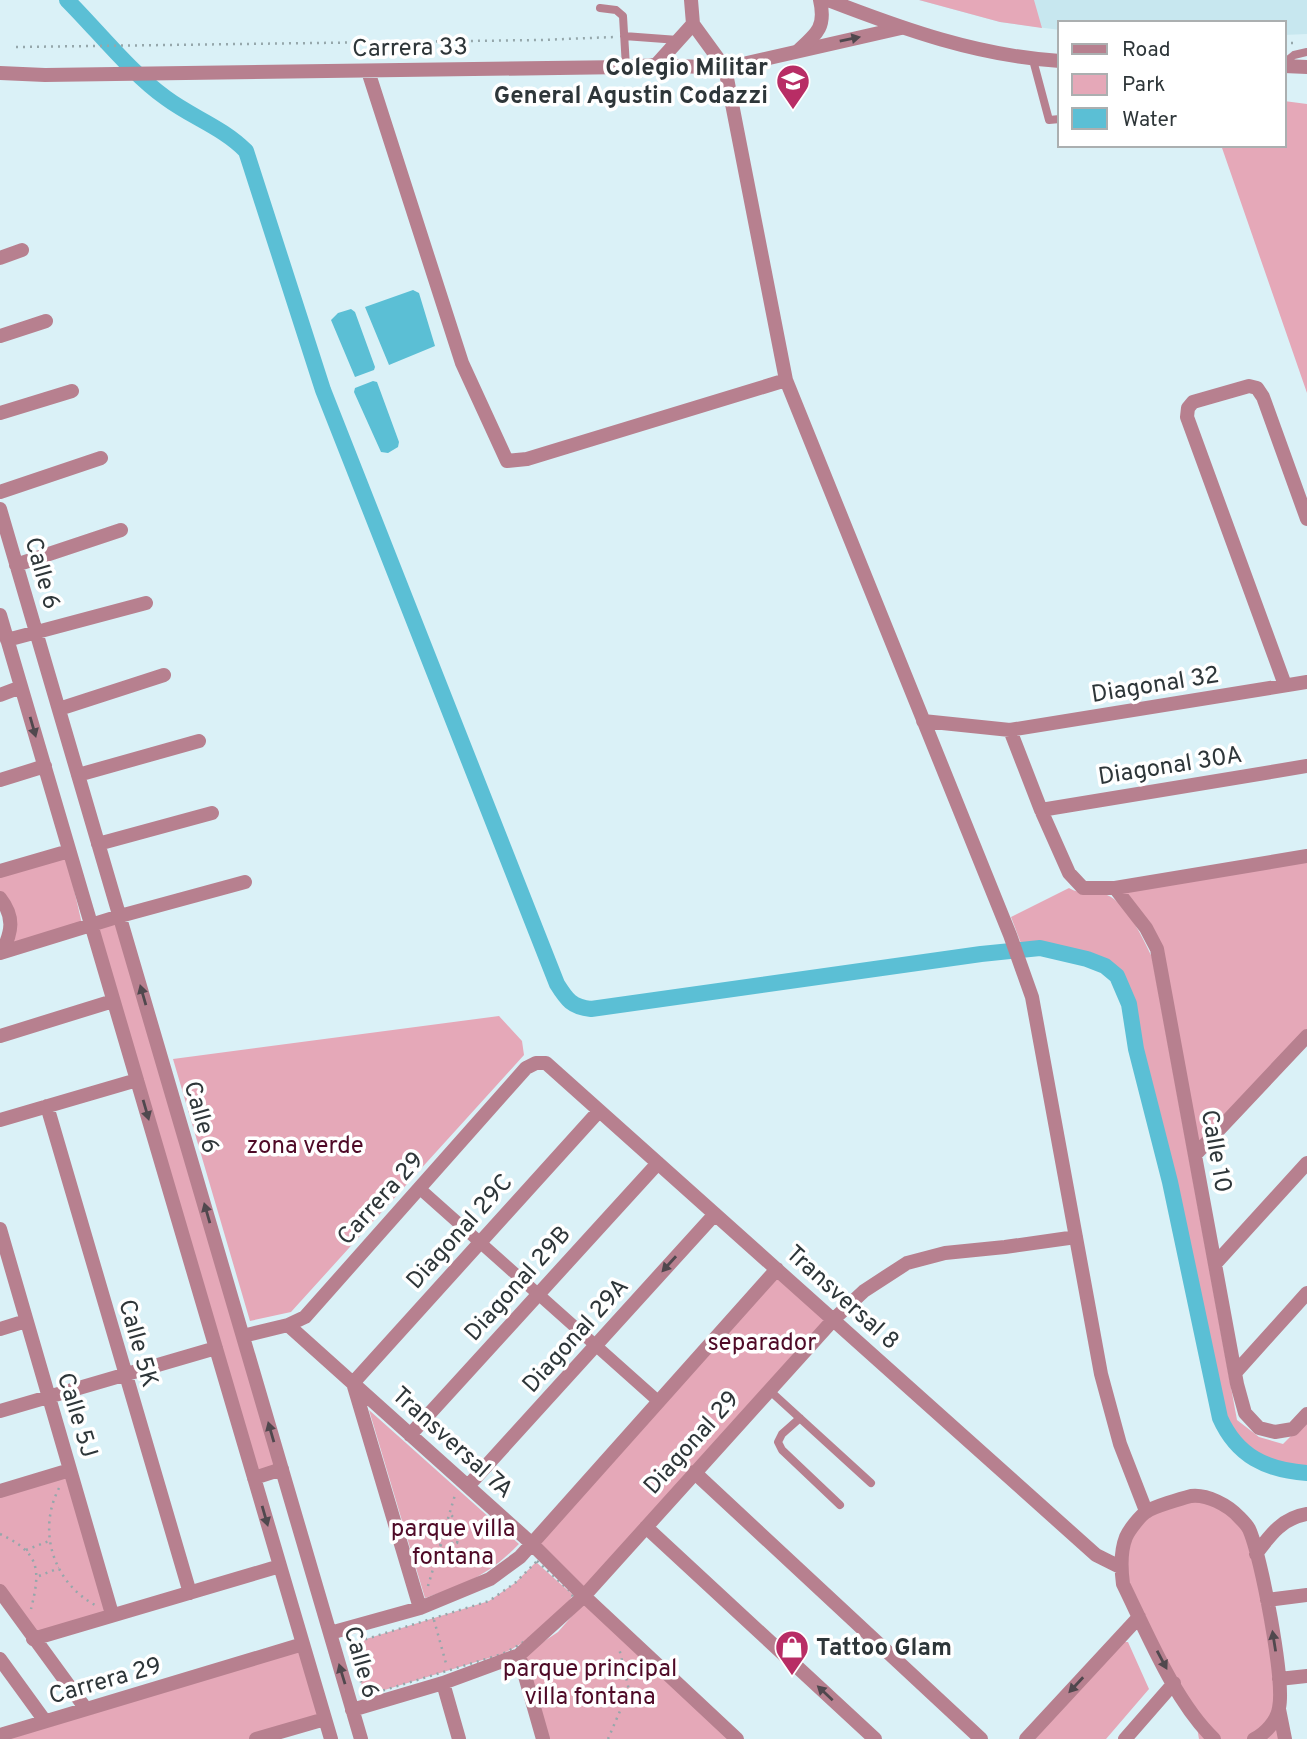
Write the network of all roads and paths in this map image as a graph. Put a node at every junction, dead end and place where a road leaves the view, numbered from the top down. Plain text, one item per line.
1 (691, 0) edge
2 (820, 0) edge
3 (828, 0) edge
4 (600, 8) dead end
5 (693, 24) junction
6 (901, 28) junction
7 (624, 36) junction
8 (678, 40) junction
9 (16, 47) dead end
10 (799, 50) junction
11 (1307, 52) edge
12 (1033, 60) junction
13 (1058, 61) edge
14 (1286, 62) edge
15 (1286, 64) edge
16 (656, 65) junction
17 (626, 67) junction
18 (725, 68) junction
19 (1305, 69) edge
20 (368, 71) junction
21 (0, 73) edge
22 (1058, 120) edge
23 (22, 250) dead end
24 (0, 258) edge
25 (46, 321) dead end
26 (0, 336) edge
27 (786, 380) junction
28 (72, 391) dead end
29 (0, 413) edge
30 (101, 458) dead end
31 (0, 492) edge
32 (0, 509) edge
33 (1307, 519) edge
34 (121, 530) dead end
35 (16, 565) junction
36 (146, 603) dead end
37 (0, 615) edge
38 (36, 632) junction
39 (7, 640) junction
40 (164, 675) dead end
41 (1307, 682) edge
42 (1285, 685) junction
43 (21, 687) junction
44 (0, 695) edge
45 (59, 709) junction
46 (923, 721) junction
47 (1010, 730) junction
48 (199, 741) dead end
49 (44, 766) junction
50 (1307, 766) edge
51 (78, 775) junction
52 (0, 780) edge
53 (1041, 810) junction
54 (212, 813) dead end
55 (99, 844) junction
56 (69, 851) junction
57 (1307, 856) edge
58 (0, 871) edge
59 (245, 882) dead end
60 (1115, 888) junction
61 (0, 898) edge
62 (120, 916) junction
63 (91, 925) junction
64 (1, 953) edge
65 (114, 1001) junction
66 (0, 1036) edge
67 (1307, 1036) edge
68 (536, 1063) joint
69 (137, 1080) junction
70 (47, 1106) junction
71 (599, 1111) junction
72 (0, 1120) edge
73 (1195, 1156) junction
74 (658, 1163) junction
75 (1307, 1163) edge
76 (419, 1188) junction
77 (715, 1214) junction
78 (1076, 1237) junction
79 (2, 1238) edge
80 (480, 1242) junction
81 (1215, 1264) junction
82 (777, 1269) junction
83 (1307, 1293) edge
84 (538, 1294) junction
85 (834, 1319) junction
86 (26, 1321) junction
87 (288, 1325) junction
88 (0, 1329) edge
89 (243, 1336) junction
90 (596, 1345) junction
91 (216, 1348) junction
92 (124, 1373) junction
93 (1235, 1373) junction
94 (353, 1383) junction
95 (769, 1390) junction
96 (48, 1397) junction
97 (658, 1401) junction
98 (0, 1411) edge
99 (1307, 1414) edge
100 (800, 1418) junction
101 (411, 1435) junction
102 (282, 1469) junction
103 (70, 1470) junction
104 (694, 1472) junction
105 (254, 1478) junction
106 (871, 1483) dead end
107 (463, 1487) junction
108 (0, 1491) edge
109 (840, 1505) dead end
110 (1146, 1511) junction
111 (450, 1514) junction
112 (1307, 1514) edge
113 (646, 1527) junction
114 (0, 1534) edge
115 (49, 1541) junction
116 (531, 1543) junction
117 (440, 1545) junction
118 (26, 1550) junction
119 (1256, 1554) junction
120 (280, 1566) junction
121 (1120, 1567) junction
122 (58, 1568) junction
123 (38, 1576) junction
124 (0, 1591) edge
125 (190, 1593) junction
126 (1307, 1595) edge
127 (584, 1596) junction
128 (1267, 1600) junction
129 (422, 1603) junction
130 (113, 1614) junction
131 (1139, 1617) junction
132 (434, 1620) junction
133 (330, 1633) junction
134 (33, 1639) junction
135 (303, 1644) junction
136 (618, 1644) dead end
137 (519, 1655) junction
138 (0, 1659) edge
139 (1307, 1676) edge
140 (445, 1677) junction
141 (1279, 1679) junction
142 (1174, 1683) junction
143 (86, 1709) junction
144 (1279, 1709) junction
145 (352, 1710) junction
146 (325, 1719) junction
147 (45, 1721) junction
148 (1196, 1722) junction
149 (3, 1730) edge
150 (256, 1739) edge
151 (331, 1739) edge
152 (361, 1739) edge
153 (459, 1739) edge
154 (543, 1739) edge
155 (608, 1739) edge
156 (737, 1739) edge
157 (875, 1739) edge
158 (981, 1739) edge
159 (1026, 1739) edge
160 (1125, 1739) edge
161 (1199, 1739) edge
162 (1214, 1739) edge
163 (1254, 1739) edge
164 (1285, 1739) edge

1 - 5 street
2 - 10 street
3 - 6 street
4 - 7 lane
5 - 8 street
5 - 18 street
10 -> 6 street, Carrera 33
6 - 12 street
7 - 8 lane
7 - 9 path
7 - 17 lane
8 - 16 street
10 - 18 street, Carrera 33
11 - 14 lane
12 - 13 street
12 - 22 lane
15 - 19 street
16 - 17 street, Carrera 33
16 - 18 street, Carrera 33
17 - 20 street, Carrera 33
18 - 27 street
20 - 21 street, Carrera 33
20 - 27 street
23 - 24 street
25 - 26 street
27 - 46 street
28 - 29 street
30 - 31 street
32 - 35 street, Calle 6
33 - 42 street
34 - 35 street
35 - 38 street, Calle 6
36 - 38 street
37 - 39 street
38 - 39 street
38 - 45 street, Calle 6
39 - 43 street
40 - 45 street
41 - 42 street, Diagonal 32
42 - 47 street, Diagonal 32
43 - 44 street
43 -> 49 street
45 - 51 street, Calle 6
46 - 47 street, Diagonal 32
46 - 78 street
47 - 53 street
48 - 51 street
49 - 52 street
49 - 56 street
50 - 53 street, Diagonal 30A
51 - 55 street, Calle 6
53 - 60 street
54 - 55 street
55 - 62 street, Calle 6
56 - 58 street
56 - 63 street
57 - 60 street
59 - 62 street
60 - 73 street, Calle 10
61 - 64 street
62 - 63 street
89 -> 62 street, Calle 6
63 - 64 street
63 - 65 street
65 - 66 street
65 - 69 street
67 - 73 street
68 - 71 street, Transversal 8
68 - 76 street, Carrera 29
69 - 70 street
69 -> 91 street
70 - 72 street
70 - 92 street, Calle 5K
71 - 74 street, Transversal 8
71 - 80 street, Diagonal 29C
73 - 81 street, Calle 10
74 - 77 street, Transversal 8
74 - 84 street, Diagonal 29B
75 - 81 street
76 - 80 street
76 - 87 street, Carrera 29
77 - 82 street, Transversal 8
77 -> 90 street, Diagonal 29A
78 - 85 street, Diagonal 29
78 - 110 street
79 - 86 street, Calle 5J
80 - 84 street
80 - 94 street, Diagonal 29C
81 - 93 street, Calle 10
82 - 85 street, Transversal 8
82 - 97 street
83 - 93 street
84 - 90 street
84 - 101 street, Diagonal 29B
85 - 95 street, Diagonal 29
85 - 121 street, Transversal 8
86 - 88 street
86 - 96 street, Calle 5J
87 - 89 street, Carrera 29
87 - 94 street, Transversal 7A
102 -> 89 street, Calle 6
90 - 97 street
90 - 107 street, Diagonal 29A
91 - 92 street
91 - 105 street
92 - 96 street
92 - 125 street, Calle 5K
93 - 99 street, Calle 10
94 - 101 street, Transversal 7A
94 - 129 street
95 - 100 lane
95 - 104 street, Diagonal 29
96 - 98 street
96 - 103 street, Calle 5J
97 - 116 street
100 - 106 lane
100 - 109 lane
101 - 107 street, Transversal 7A
102 - 105 street
102 - 133 street, Calle 6
103 - 108 street
103 - 115 path
103 - 130 street, Calle 5J
104 - 113 street, Diagonal 29
104 - 158 street
105 -> 120 street
107 - 111 path
107 - 116 street, Transversal 7A
110 - 119 street
110 - 121 street
111 - 117 path
111 - 117 path
112 - 119 street
113 - 127 street, Diagonal 29
157 -> 113 street
114 - 118 path
115 - 118 path
115 - 122 path
116 - 127 street, Transversal 7A
116 - 129 street
117 - 129 path
118 - 123 path
119 - 128 street
120 - 125 street
120 - 135 street
121 - 131 street
122 - 123 path
122 - 130 path
123 - 134 path
124 - 134 street
125 - 130 street
126 - 128 street
127 - 137 street, Diagonal 29
127 - 156 street, Transversal 7A
141 -> 128 street
129 - 133 street
130 - 134 street
131 -> 142 street
131 -> 159 street
132 - 140 path
132 - 140 path
132 - 140 path
145 -> 133 street, Calle 6
134 - 143 street
135 - 143 street, Carrera 29
135 - 146 street
136 - 155 path
137 - 140 street, Diagonal 29
137 - 154 street
138 - 147 street
139 - 141 street
140 - 145 street, Diagonal 29
140 - 153 street
141 - 144 street
142 - 148 street
142 - 160 street
143 - 147 street, Carrera 29
144 - 163 street
144 - 164 street
145 - 152 street, Calle 6
146 - 150 street
146 - 151 street
147 - 149 street, Carrera 29
148 - 161 street
148 - 162 street

